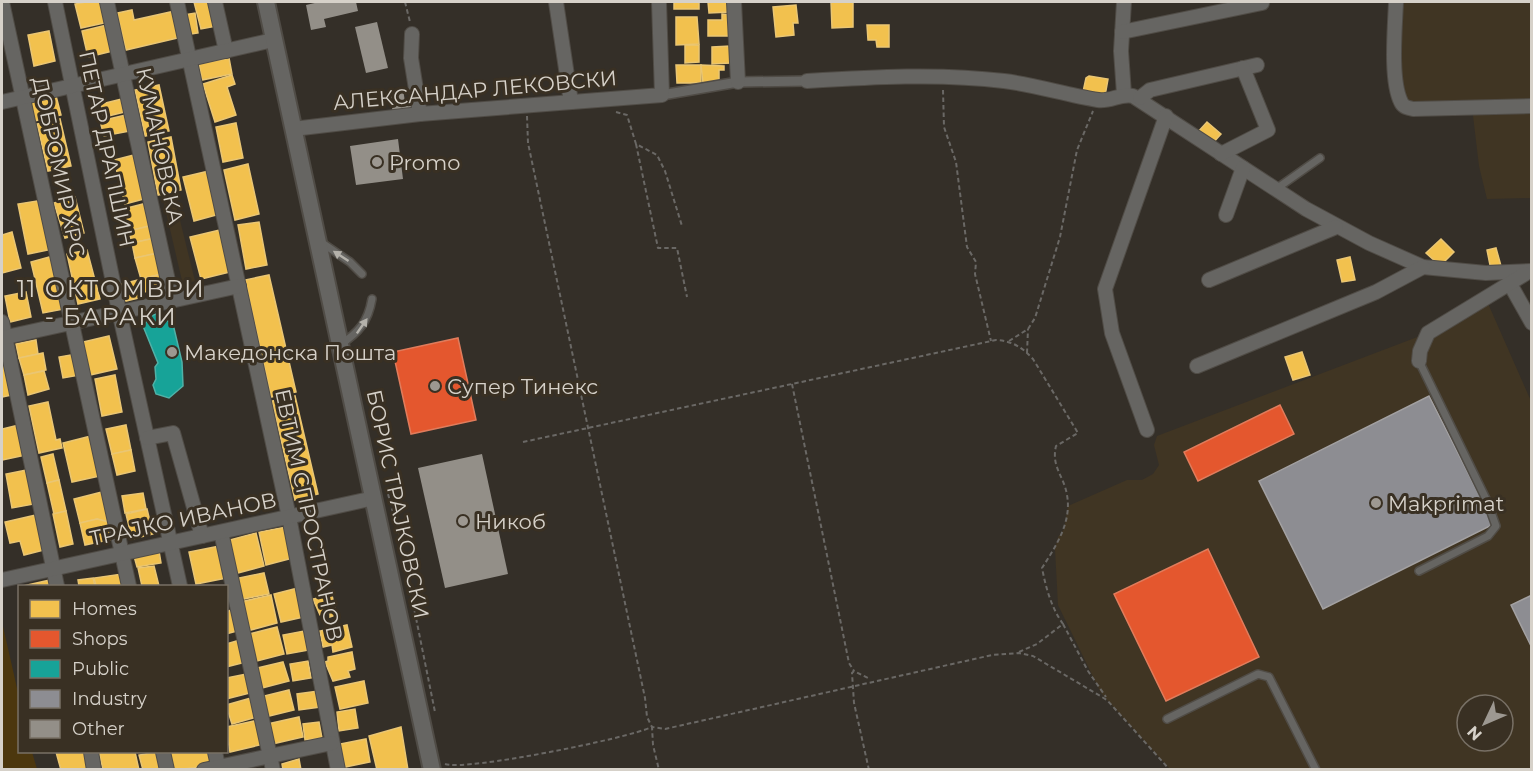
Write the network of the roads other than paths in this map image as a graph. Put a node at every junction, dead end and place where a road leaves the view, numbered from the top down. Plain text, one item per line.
1 (2, 2) edge
2 (55, 2) edge
3 (108, 2) edge
4 (177, 2) edge
5 (215, 2) edge
6 (266, 2) edge
7 (555, 2) edge
8 (659, 2) edge
9 (734, 2) edge
10 (1124, 2) edge
11 (1396, 2) edge
12 (1262, 3) dead end
13 (1122, 32) junction
14 (412, 34) road end
15 (273, 40) junction
16 (226, 51) junction
17 (189, 59) junction
18 (123, 74) junction
19 (807, 81) joint
20 (738, 82) junction
21 (73, 86) junction
22 (1124, 94) junction
23 (662, 95) junction
24 (23, 97) junction
25 (1140, 98) junction
26 (2, 102) edge
27 (571, 102) junction
28 (1532, 106) edge
29 (420, 114) junction
30 (1166, 116) junction
31 (293, 129) junction
32 (1221, 154) junction
33 (1320, 158) dead end
34 (1243, 168) junction
35 (1276, 189) junction
36 (1226, 215) dead end
37 (1336, 227) junction
38 (317, 240) junction
39 (1423, 267) junction
40 (1529, 272) edge
41 (363, 274) dead end
42 (1209, 280) dead end
43 (1510, 284) junction
44 (239, 286) junction
45 (172, 299) junction
46 (372, 299) dead end
47 (119, 311) junction
48 (71, 321) junction
49 (2, 322) edge
50 (1532, 323) edge
51 (3, 337) edge
52 (340, 345) junction
53 (1419, 361) joint
54 (1197, 366) dead end
55 (1147, 430) dead end
56 (147, 438) junction
57 (381, 496) junction
58 (289, 517) junction
59 (221, 532) junction
60 (202, 536) junction
61 (170, 543) junction
62 (123, 553) junction
63 (53, 569) junction
64 (1419, 571) dead end
65 (2, 580) edge
66 (57, 585) edge
67 (129, 585) edge
68 (180, 585) edge
69 (1167, 719) dead end
70 (332, 743) junction
71 (91, 753) edge
72 (163, 753) edge
73 (215, 753) edge
74 (270, 755) junction
75 (438, 763) edge
76 (214, 768) edge
77 (94, 770) edge
78 (167, 770) edge
79 (273, 770) edge
80 (338, 770) edge
81 (1316, 770) edge

1 - 24 street, ДОБРОМИР ХРС
2 - 21 street, ПЕТАР ДРАПШИН
3 - 18 street, КУМАНОВСКА
4 - 17 street, ЕВТИМ СПРОСТРАНОВ
5 - 16 street
6 - 15 street, БОРИС ТРАЈКОВСКИ
7 - 27 street
8 - 23 street
9 - 20 street
10 - 13 street
11 - 28 street
12 - 13 street
13 - 22 street
14 - 29 street
15 - 16 street
15 - 31 street, БОРИС ТРАЈКОВСКИ
16 - 17 street
17 - 18 street
17 - 44 street, ЕВТИМ СПРОСТРАНОВ
18 - 21 street
18 - 45 street, КУМАНОВСКА
19 - 20 street
19 - 22 street
20 - 23 street
21 - 24 street
21 - 47 street, ПЕТАР ДРАПШИН
22 - 25 street
23 - 27 street, АЛЕКСАНДАР ЛЕКОВСКИ
24 - 26 street
24 - 48 street, ДОБРОМИР ХРС
25 - 30 street
25 - 32 street
27 - 29 street, АЛЕКСАНДАР ЛЕКОВСКИ
29 - 31 street, АЛЕКСАНДАР ЛЕКОВСКИ
30 - 32 street
30 - 55 street
31 - 38 street, БОРИС ТРАЈКОВСКИ
32 - 34 street
33 - 35 lane
34 - 35 street
34 - 36 street
35 - 37 street
37 - 39 street
37 - 42 street
41 -> 38 lane
38 - 52 street, БОРИС ТРАЈКОВСКИ
39 - 40 street
39 - 54 street
40 - 43 street
43 - 50 street
43 - 53 street
44 - 45 street
44 - 58 street, ЕВТИМ СПРОСТРАНОВ
45 - 47 street
52 -> 46 lane
47 - 48 street
47 - 56 street, ПЕТАР ДРАПШИН
48 - 51 street
48 - 62 street, ДОБРОМИР ХРС
49 - 51 street
51 - 63 street
52 - 57 street, БОРИС ТРАЈКОВСКИ
53 - 64 lane
56 - 60 street
56 - 61 street, ПЕТАР ДРАПШИН
57 - 58 street, ТРАЈКО ИВАНОВ
57 - 75 street, БОРИС ТРАЈКОВСКИ
58 - 59 street, ТРАЈКО ИВАНОВ
58 - 70 street, ЕВТИМ СПРОСТРАНОВ
59 - 60 street, ТРАЈКО ИВАНОВ
59 - 74 street
60 - 61 street, ТРАЈКО ИВАНОВ
61 - 62 street, ТРАЈКО ИВАНОВ
61 - 68 street, ПЕТАР ДРАПШИН
62 - 63 street, ТРАЈКО ИВАНОВ
62 - 67 street, ДОБРОМИР ХРС
63 - 65 street, ТРАЈКО ИВАНОВ
63 - 66 street
69 - 81 lane
70 - 74 street
70 - 80 street, ЕВТИМ СПРОСТРАНОВ
71 - 77 street
72 - 78 street
73 - 76 street
74 - 76 street
74 - 79 street

